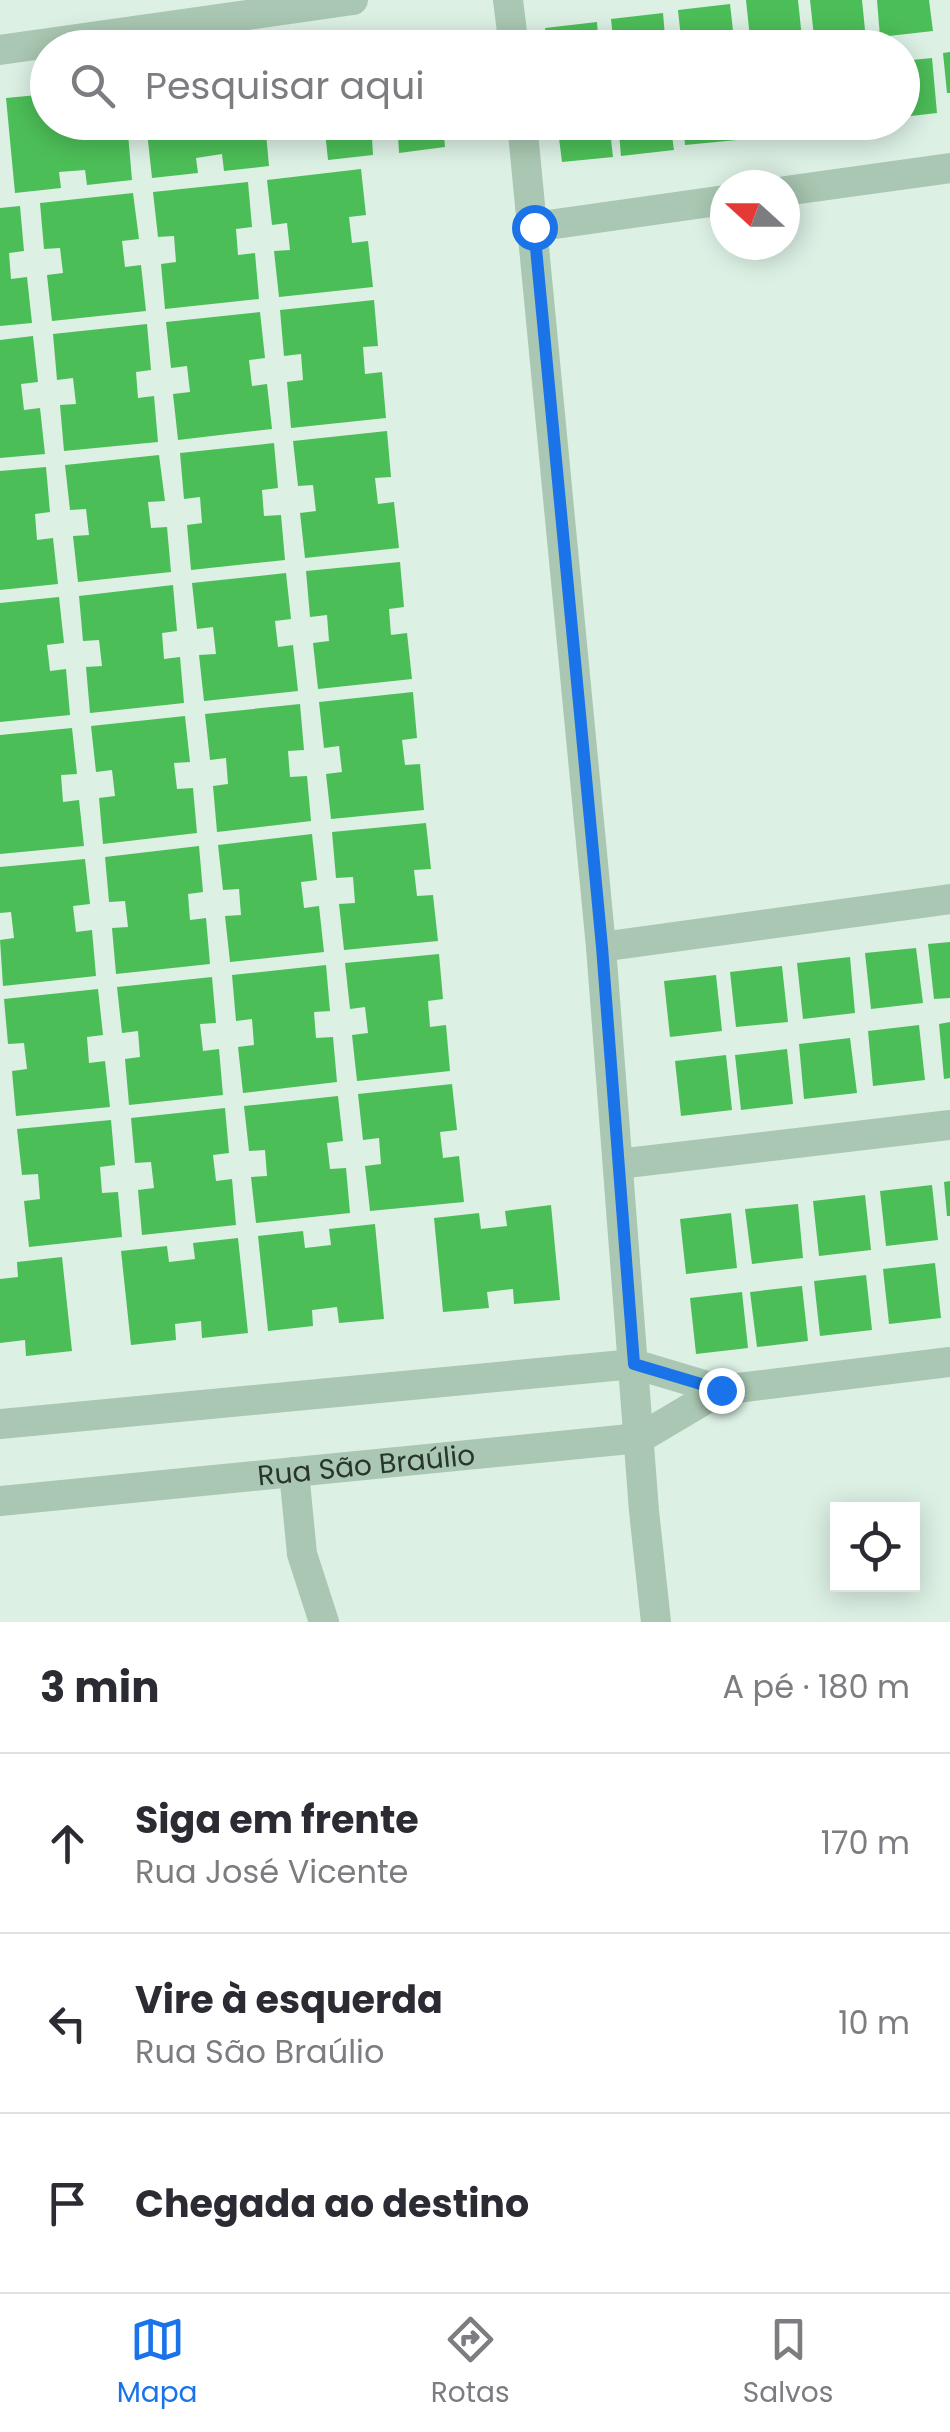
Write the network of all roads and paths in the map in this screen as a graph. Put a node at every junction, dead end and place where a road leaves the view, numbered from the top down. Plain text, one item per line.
1 (353, 0) edge
2 (508, 0) edge
3 (141, 30) edge
4 (512, 30) edge
5 (30, 46) edge
6 (0, 50) edge
7 (524, 140) edge
8 (950, 168) edge
9 (800, 189) edge
10 (710, 202) edge
11 (534, 227) junction
12 (950, 899) edge
13 (602, 947) junction
14 (950, 1125) edge
15 (618, 1164) junction
16 (950, 1362) edge
17 (634, 1364) junction
18 (721, 1390) junction
19 (0, 1424) edge
20 (640, 1438) junction
21 (294, 1472) junction
22 (0, 1502) edge
23 (324, 1622) edge
24 (656, 1622) edge

1 - 3 street
2 - 4 street
5 - 6 street
7 - 11 street
8 - 9 street
10 - 11 street
11 - 13 street
12 - 13 street
13 - 15 street
14 - 15 street
15 - 17 street
16 - 18 street, Rua São Braúlio
17 - 18 street, Rua São Braúlio
17 - 19 street, Rua São Braúlio
17 - 20 street
18 - 20 street, Rua São Braúlio
20 - 21 street, Rua São Braúlio
20 - 24 street
21 - 22 street, Rua São Braúlio
21 - 23 street

